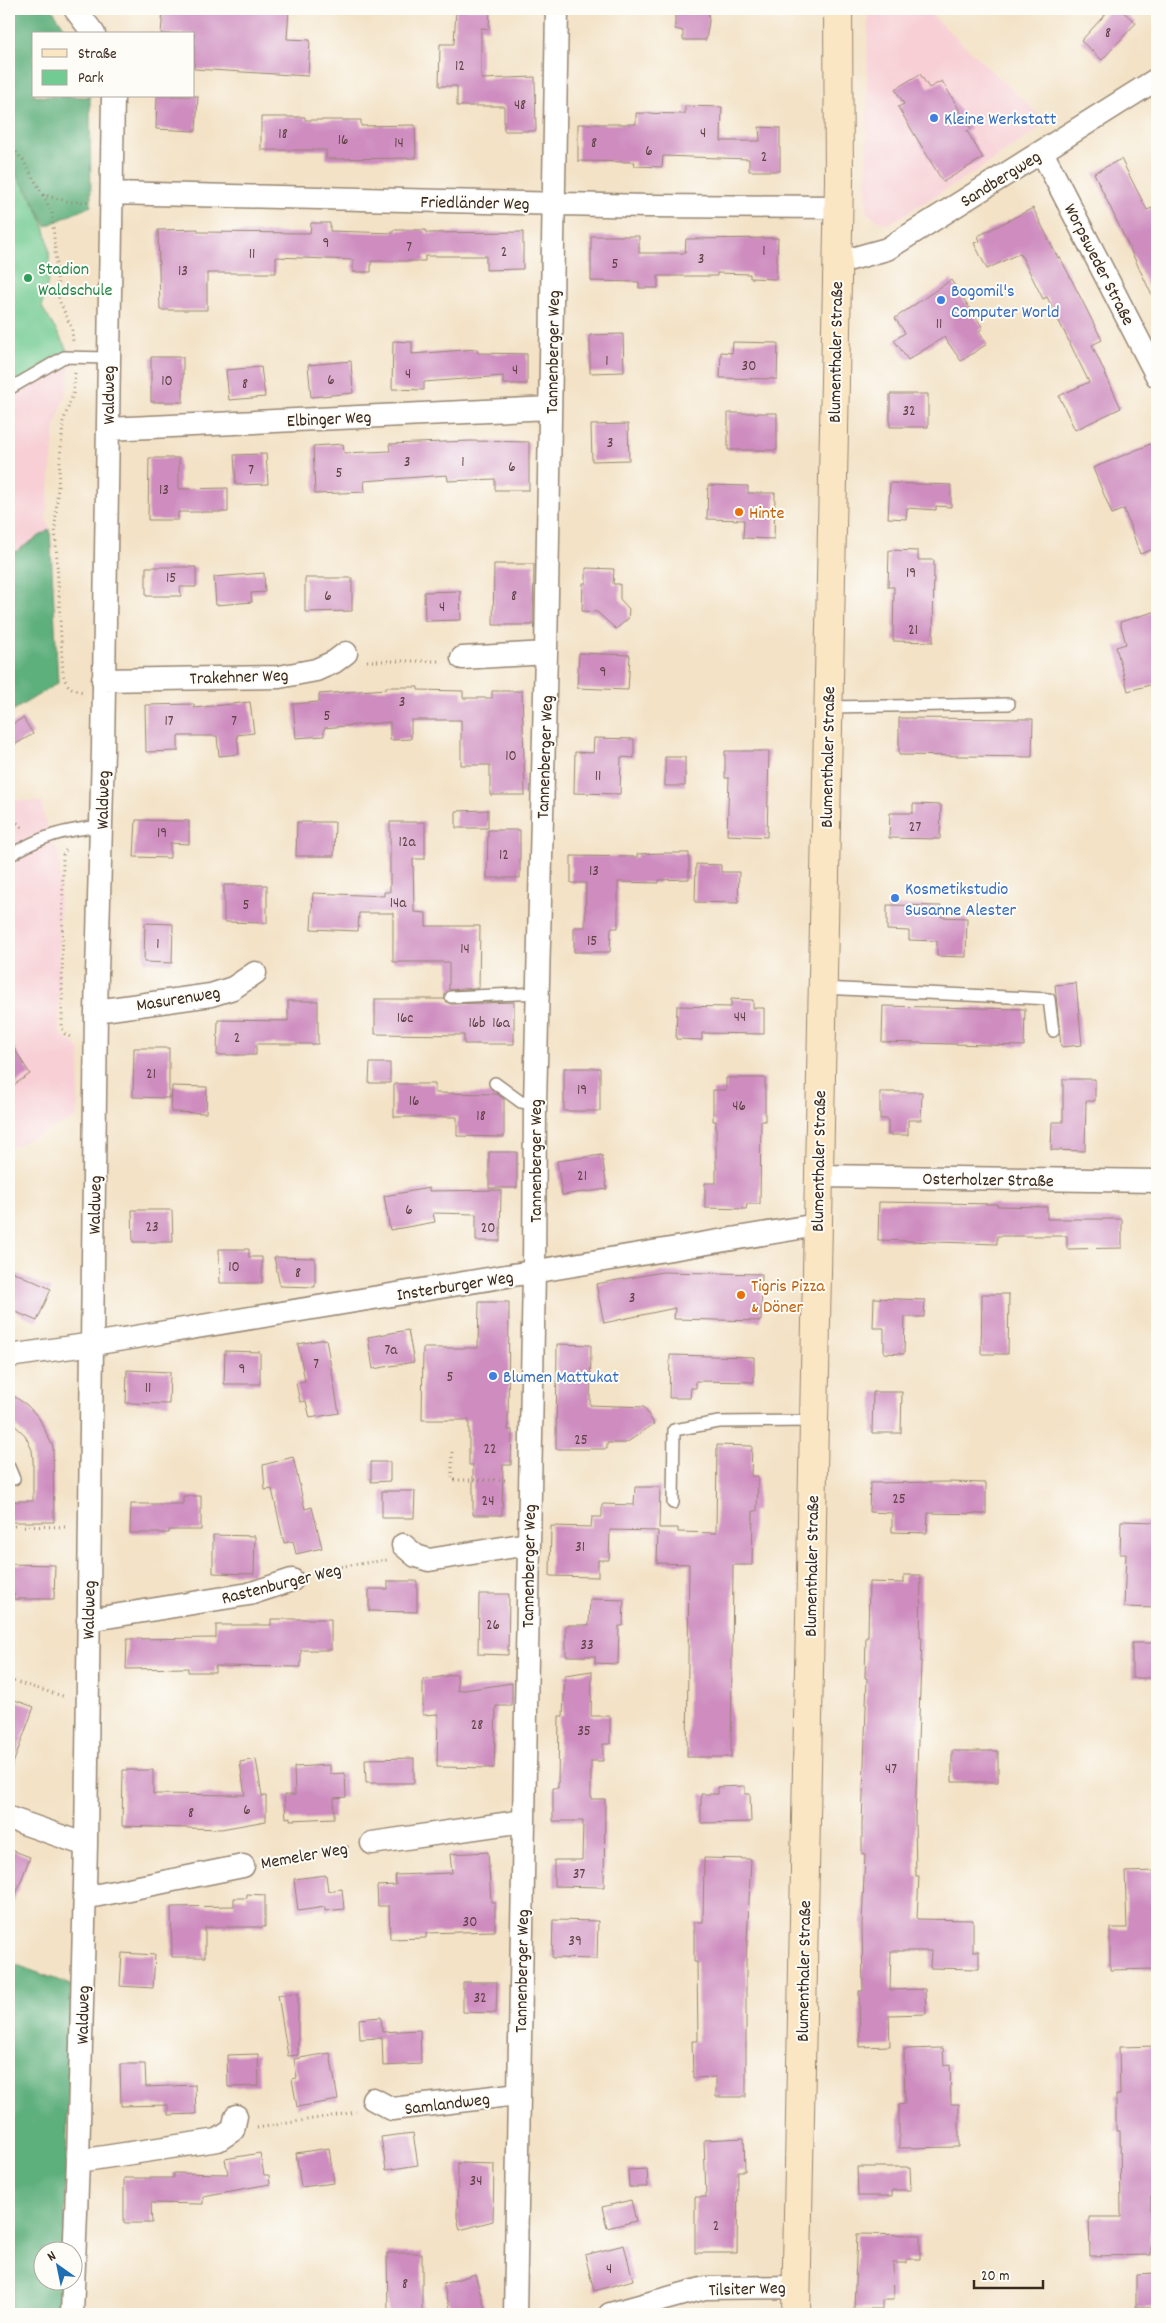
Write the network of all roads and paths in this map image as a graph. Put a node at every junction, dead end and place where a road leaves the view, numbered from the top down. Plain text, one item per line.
1 (75, 9) edge
2 (557, 9) edge
3 (838, 9) edge
4 (92, 32) edge
5 (1157, 79) edge
6 (113, 98) edge
7 (9, 145) edge
8 (1042, 152) junction
9 (43, 195) junction
10 (112, 197) junction
11 (555, 204) junction
12 (838, 207) junction
13 (837, 263) junction
14 (74, 358) junction
15 (108, 358) junction
16 (1157, 376) edge
17 (9, 388) edge
18 (550, 408) junction
19 (108, 429) junction
20 (346, 652) joint
21 (546, 653) junction
22 (462, 658) joint
23 (95, 686) junction
24 (1010, 704) dead end
25 (828, 707) junction
26 (94, 826) junction
27 (9, 856) edge
28 (255, 973) dead end
29 (822, 988) junction
30 (538, 993) junction
31 (451, 997) dead end
32 (96, 1010) junction
33 (1053, 1031) dead end
34 (80, 1044) dead end
35 (495, 1083) dead end
36 (535, 1104) junction
37 (818, 1176) junction
38 (1157, 1181) edge
39 (818, 1225) junction
40 (534, 1272) junction
41 (93, 1344) junction
42 (9, 1356) edge
43 (814, 1421) junction
44 (452, 1452) dead end
45 (9, 1467) edge
46 (14, 1479) dead end
47 (530, 1480) junction
48 (673, 1503) dead end
49 (9, 1526) edge
50 (91, 1527) junction
51 (528, 1544) junction
52 (410, 1551) joint
53 (292, 1580) joint
54 (88, 1620) junction
55 (9, 1680) edge
56 (87, 1704) junction
57 (9, 1818) edge
58 (524, 1821) junction
59 (372, 1843) joint
60 (86, 1845) junction
61 (243, 1866) joint
62 (84, 1898) junction
63 (518, 2094) junction
64 (373, 2099) joint
65 (235, 2123) joint
66 (78, 2161) junction
67 (797, 2287) junction
68 (72, 2314) edge
69 (515, 2314) edge
70 (610, 2314) edge
71 (796, 2314) edge

1 - 4 street
2 - 11 street, Tannenberger Weg
3 - 12 main road, Blumenthaler Straße
5 - 8 street, Sandbergweg
6 - 10 street, Waldweg
7 - 9 path
8 - 13 street, Sandbergweg
8 - 16 street, Worpsweder Straße
9 - 10 path
9 - 14 path
10 - 11 street, Friedländer Weg
10 - 15 street, Waldweg
11 - 12 street, Friedländer Weg
11 - 18 street, Tannenberger Weg
12 - 13 main road, Blumenthaler Straße
13 - 25 main road, Blumenthaler Straße
14 - 15 lane
14 - 17 lane
14 - 23 path
15 - 19 street, Waldweg
18 - 19 street, Elbinger Weg
18 - 21 street, Tannenberger Weg
19 - 23 street, Waldweg
20 - 22 path
20 - 23 street, Trakehner Weg
21 - 22 street
21 - 30 street, Tannenberger Weg
23 - 26 street, Waldweg
24 - 25 lane
25 - 29 main road, Blumenthaler Straße
26 - 27 lane
26 - 32 street, Waldweg
26 - 34 path
28 - 32 street, Masurenweg
29 - 33 lane
29 - 37 main road, Blumenthaler Straße
30 - 31 lane
30 - 36 street, Tannenberger Weg
32 - 41 street, Waldweg
35 - 36 lane
36 - 40 street, Tannenberger Weg
37 - 38 street, Osterholzer Straße
37 - 39 main road, Blumenthaler Straße
39 - 40 street, Insterburger Weg
39 - 43 main road, Blumenthaler Straße
40 - 41 street, Insterburger Weg
40 - 47 street, Tannenberger Weg
41 - 42 street, Insterburger Weg
41 - 50 street, Waldweg
43 - 48 lane
43 - 67 main road, Blumenthaler Straße
44 - 47 path
45 - 46 lane
47 - 51 street, Tannenberger Weg
49 - 50 path
50 - 54 street, Waldweg
51 - 52 street
51 - 58 street, Tannenberger Weg
52 - 53 path, Rastenburger Weg
53 - 54 street, Rastenburger Weg
54 - 56 street, Waldweg
55 - 56 path
56 - 60 street, Waldweg
57 - 60 street
58 - 59 street, Memeler Weg
58 - 63 street, Tannenberger Weg
59 - 61 path, Memeler Weg
60 - 62 street, Waldweg
61 - 62 street, Memeler Weg
62 - 66 street, Waldweg
63 - 64 street, Samlandweg
63 - 69 street, Tannenberger Weg
64 - 65 path
65 - 66 street
66 - 68 street, Waldweg
67 - 70 street, Tilsiter Weg
67 - 71 main road, Blumenthaler Straße

